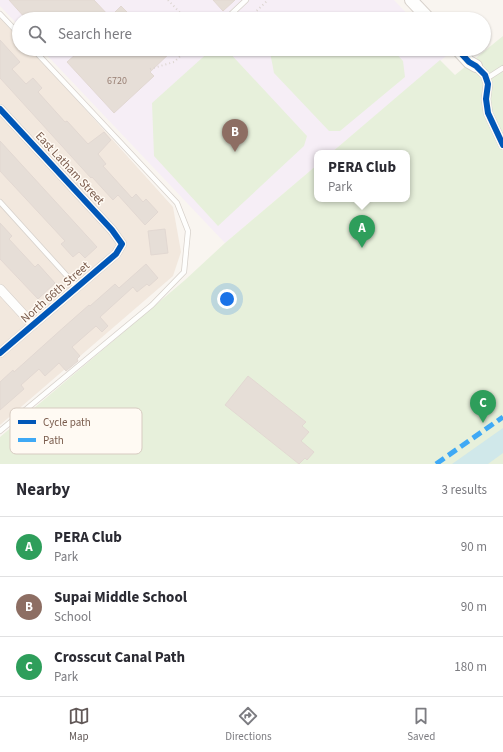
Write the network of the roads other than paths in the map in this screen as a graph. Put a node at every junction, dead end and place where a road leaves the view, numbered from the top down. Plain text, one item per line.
1 (246, 0) edge
2 (411, 0) edge
3 (233, 12) edge
4 (422, 12) edge
5 (0, 14) edge
6 (12, 27) edge
7 (40, 56) edge
8 (463, 56) edge
9 (476, 66) joint
10 (503, 68) edge
11 (486, 79) junction
12 (0, 109) edge
13 (503, 145) edge
14 (0, 202) edge
15 (122, 244) joint
16 (77, 287) junction
17 (0, 289) edge
18 (33, 325) junction
19 (0, 353) edge
20 (28, 408) edge
21 (10, 423) edge
22 (0, 431) edge

1 - 3 lane
2 - 4 street
5 - 6 lane
7 - 20 lane
8 - 9 street
9 - 11 street
10 - 11 lane
11 - 13 street
12 - 15 street, East Latham Street
14 - 16 lane
15 - 16 street, North 66th Street
16 - 18 street, North 66th Street
17 - 18 street
18 - 19 street, North 66th Street
21 - 22 lane

